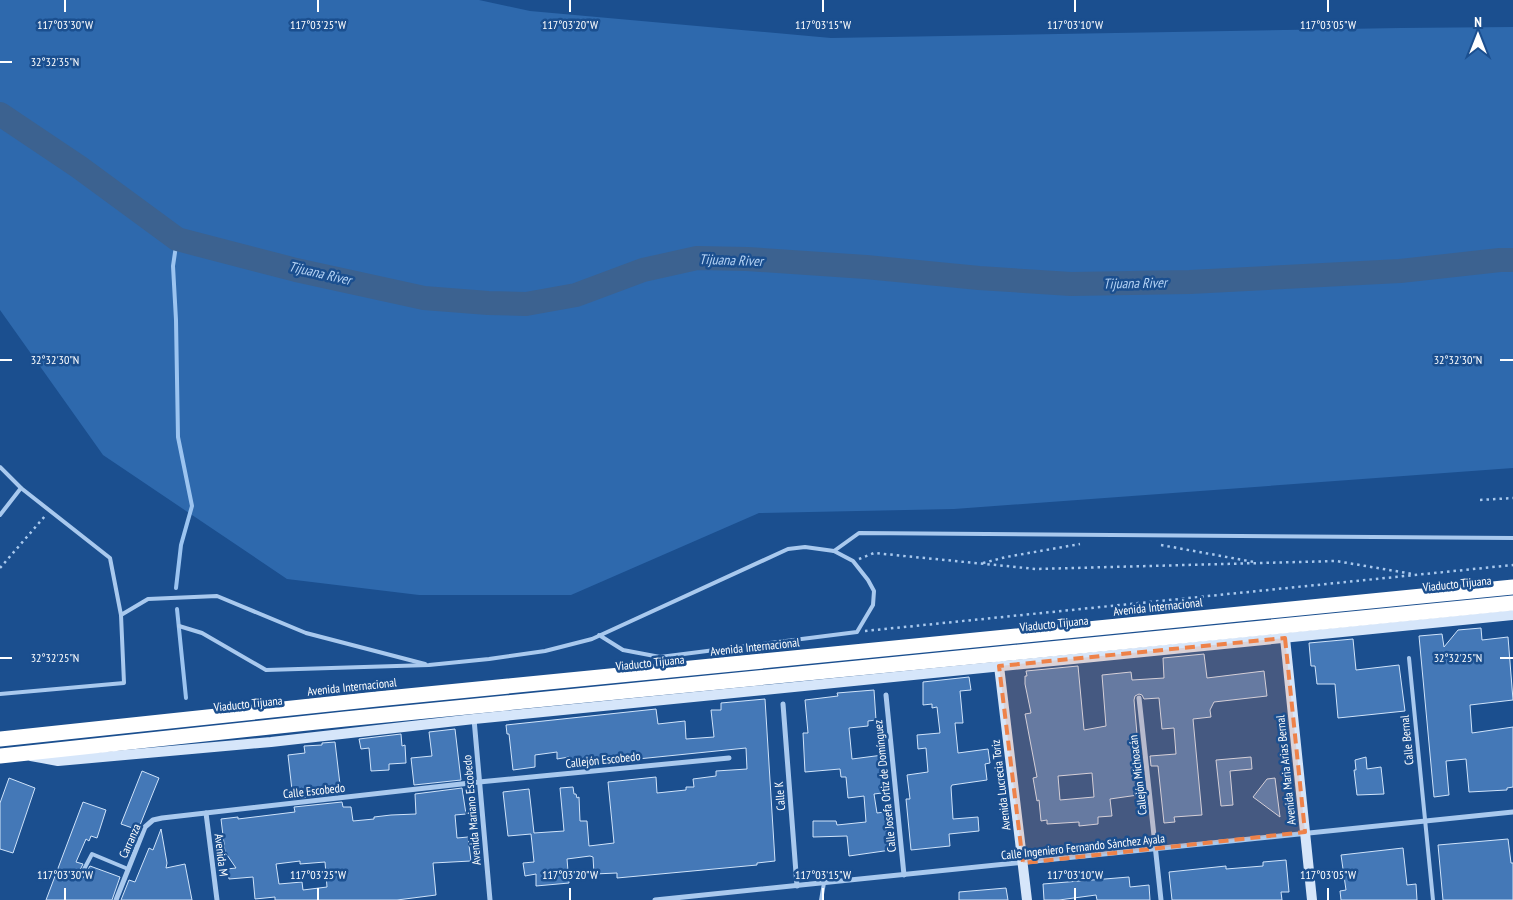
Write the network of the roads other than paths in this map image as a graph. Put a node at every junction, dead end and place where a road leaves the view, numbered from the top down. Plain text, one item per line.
1 (0, 467) edge
2 (21, 488) junction
3 (0, 515) edge
4 (1513, 538) edge
5 (834, 551) junction
6 (1513, 586) edge
7 (1513, 594) edge
8 (1513, 601) edge
9 (121, 615) junction
10 (1513, 615) edge
11 (179, 626) dead end
12 (599, 635) junction
13 (1285, 638) junction
14 (1409, 658) dead end
15 (429, 665) junction
16 (999, 666) junction
17 (0, 694) edge
18 (886, 695) dead end
19 (1139, 698) dead end
20 (783, 704) dead end
21 (474, 719) junction
22 (0, 739) edge
23 (0, 744) edge
24 (0, 750) edge
25 (20, 754) junction
26 (0, 756) edge
27 (729, 758) dead end
28 (479, 782) junction
29 (1513, 812) edge
30 (206, 813) junction
31 (153, 820) joint
32 (1425, 820) junction
33 (1305, 832) junction
34 (1156, 849) junction
35 (1022, 863) junction
36 (128, 870) junction
37 (904, 875) junction
38 (81, 876) dead end
39 (824, 883) junction
40 (798, 886) junction
41 (683, 899) edge
42 (116, 900) edge
43 (217, 900) edge
44 (490, 900) edge
45 (655, 900) edge
46 (821, 900) edge
47 (1027, 900) edge
48 (1161, 900) edge
49 (1312, 900) edge
50 (1433, 900) edge

1 - 2 lane
2 - 3 lane
2 - 9 lane
4 - 5 lane
5 - 12 lane
5 - 12 lane
6 - 22 highway, Avenida Internacional
7 - 23 highway, Viaducto Tijuana
8 - 24 highway, Viaducto Tijuana
8 - 25 highway
9 - 15 lane
9 - 17 lane
10 - 13 main road
11 - 15 lane
12 - 15 lane
13 - 16 main road
13 - 33 main road, Avenida Maria Arias Bernal
14 - 32 lane, Calle Bernal
16 - 21 main road
16 - 35 main road, Avenida Lucrecia Toriz
18 - 37 street, Calle Josefa Ortiz de Domínguez
19 - 34 street, Callejón Michoacán
20 - 40 street, Calle K
21 - 25 main road
21 - 28 street, Avenida Mariano Escobedo
25 - 26 highway
27 - 28 street, Callejón Escobedo
28 - 30 street, Calle Escobedo
28 - 44 street, Avenida Mariano Escobedo
29 - 32 street, Calle Ingeniero Fernando Sánchez Ayala
30 - 31 street, Calle Escobedo
30 - 43 street, Avenida M
31 - 36 street, Carranza
32 - 33 street, Calle Ingeniero Fernando Sánchez Ayala
32 - 50 lane, Calle Bernal
33 - 34 street, Calle Ingeniero Fernando Sánchez Ayala
33 - 49 main road, Avenida Maria Arias Bernal
34 - 35 street, Calle Ingeniero Fernando Sánchez Ayala
34 - 48 street, Callejón Michoacán
35 - 37 street, Calle Ingeniero Fernando Sánchez Ayala
35 - 47 main road, Avenida Lucrecia Toriz
36 - 38 lane
36 - 42 street, Carranza
37 - 39 street, Calle Ingeniero Fernando Sánchez Ayala
39 - 40 street, Calle Ingeniero Fernando Sánchez Ayala
39 - 46 lane
40 - 41 street, Calle Ingeniero Fernando Sánchez Ayala
41 - 45 street, Calle Ingeniero Fernando Sánchez Ayala

